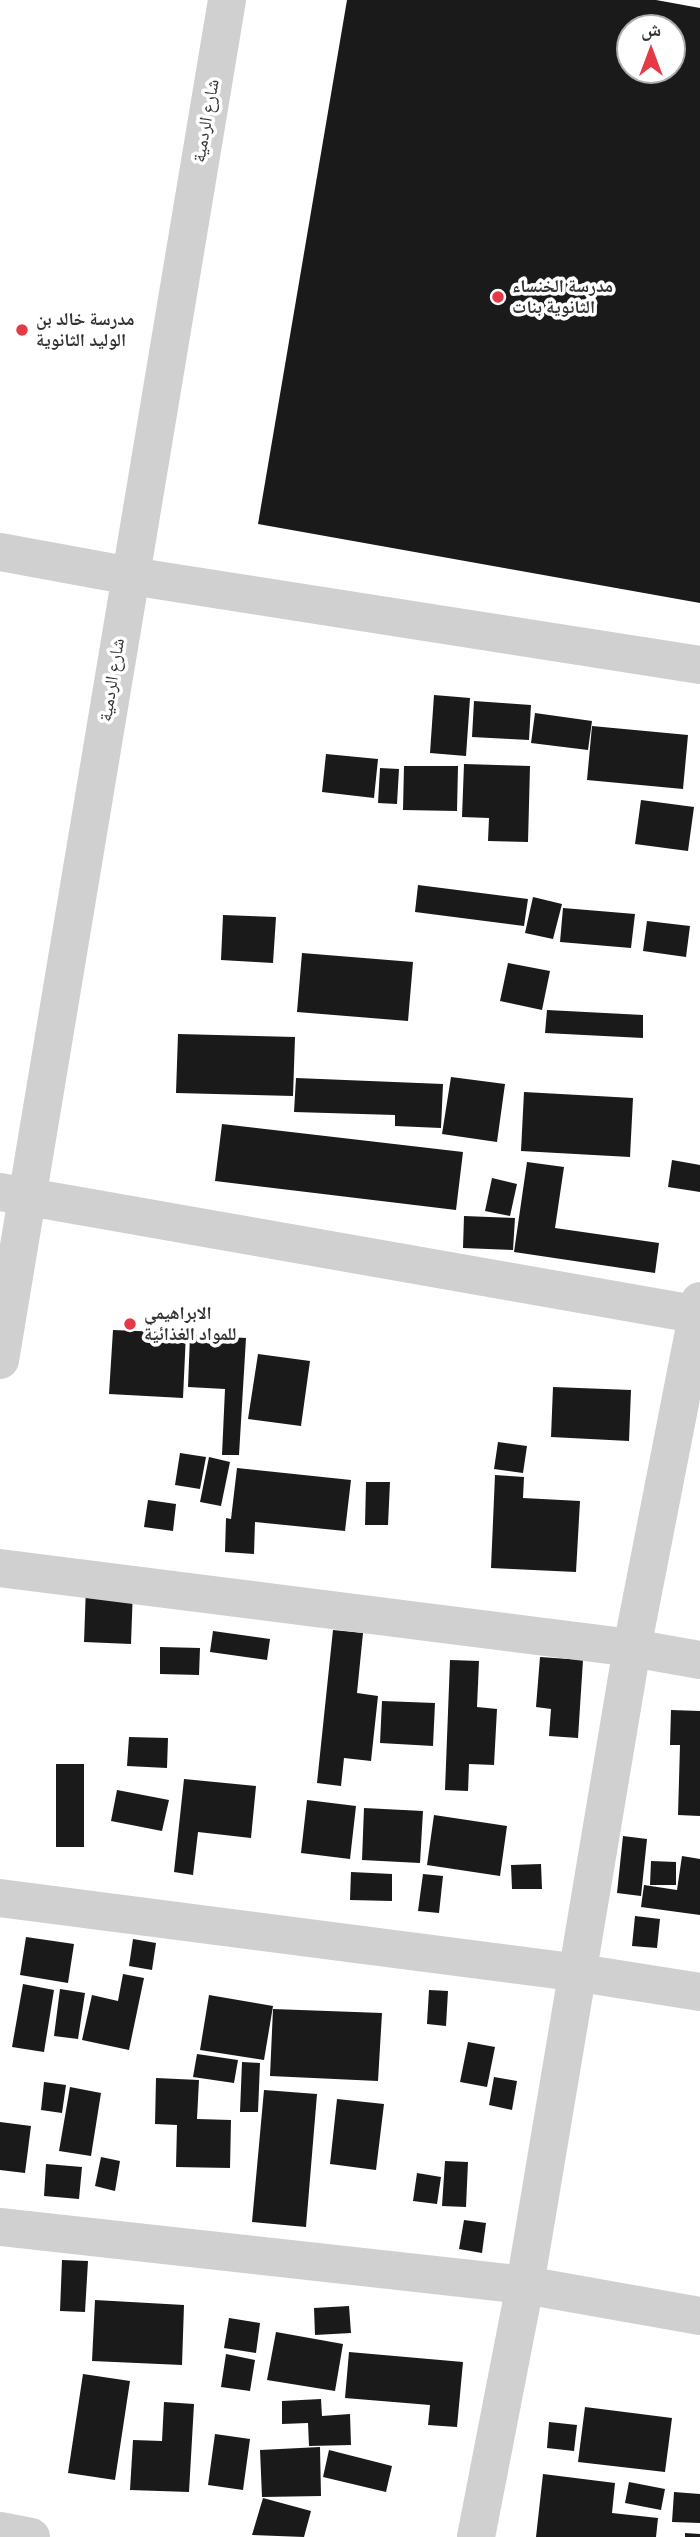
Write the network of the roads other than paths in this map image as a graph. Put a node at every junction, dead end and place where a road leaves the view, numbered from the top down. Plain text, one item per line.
1 (228, 0) edge
2 (0, 552) edge
3 (131, 576) junction
4 (700, 666) edge
5 (14, 1194) edge
6 (699, 1310) edge
7 (0, 1360) edge
8 (0, 1568) edge
9 (632, 1648) junction
10 (700, 1660) edge
11 (0, 1898) edge
12 (580, 1973) junction
13 (700, 1992) edge
14 (0, 2227) edge
15 (525, 2286) junction
16 (700, 2316) edge
17 (0, 2531) edge
18 (31, 2537) edge
19 (476, 2537) edge

1 - 3 street, شارع الردمية
2 - 3 street
3 - 4 street
3 - 5 street, شارع الردمية
5 - 6 street
5 - 7 street, شارع الردمية
6 - 9 street
8 - 9 street
9 - 10 street
9 - 12 street
11 - 12 street
12 - 13 street
12 - 15 street
14 - 15 street
15 - 16 street
15 - 19 street
17 - 18 street

